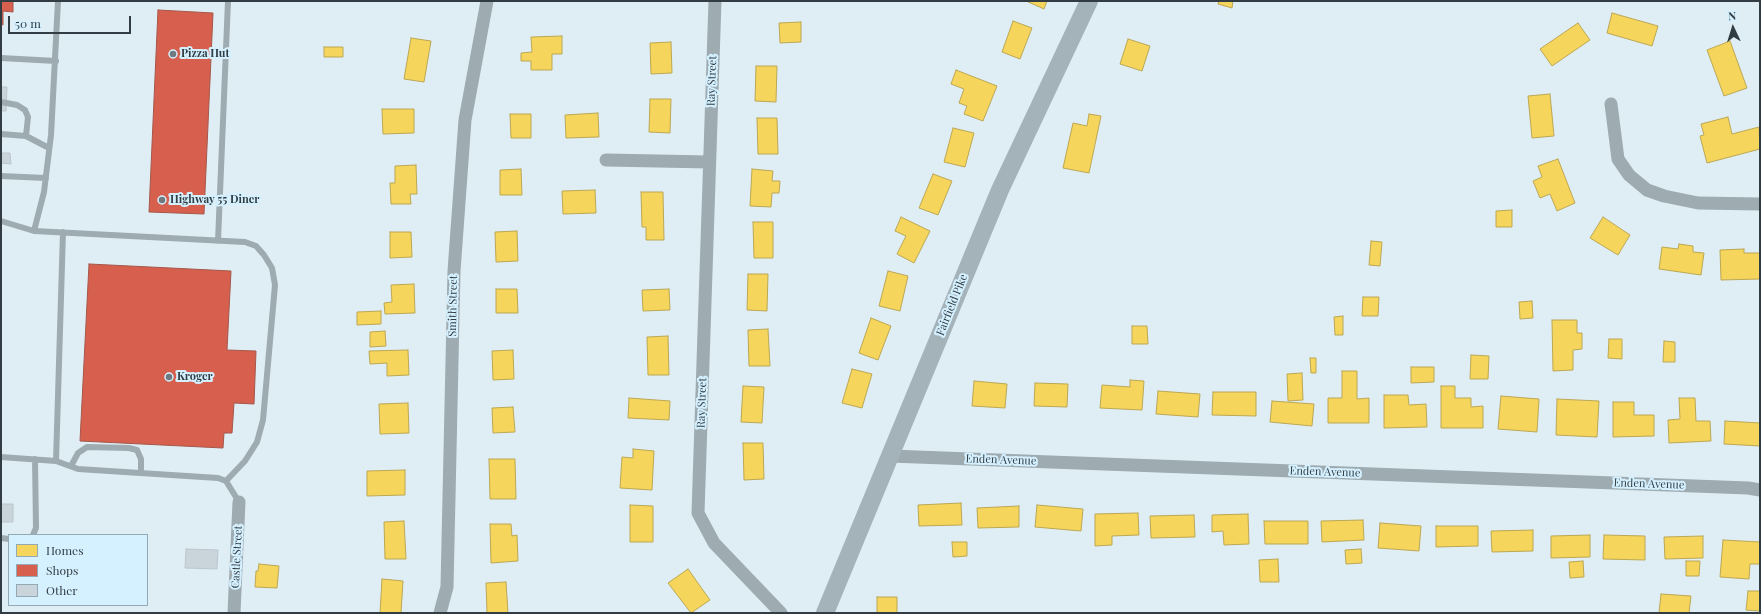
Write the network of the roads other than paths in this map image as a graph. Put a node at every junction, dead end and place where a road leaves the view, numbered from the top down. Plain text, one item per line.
1 (58, 1) edge
2 (228, 1) edge
3 (487, 1) edge
4 (715, 1) edge
5 (1089, 1) edge
6 (1, 58) edge
7 (56, 61) junction
8 (1, 102) edge
9 (1611, 104) dead end
10 (1, 134) edge
11 (26, 136) junction
12 (49, 148) junction
13 (606, 160) dead end
14 (709, 162) junction
15 (1, 176) edge
16 (46, 178) junction
17 (1760, 204) edge
18 (1, 221) edge
19 (34, 231) junction
20 (63, 232) junction
21 (218, 241) junction
22 (890, 456) junction
23 (1, 457) edge
24 (35, 459) junction
25 (56, 461) junction
26 (71, 466) junction
27 (141, 473) junction
28 (226, 481) junction
29 (1760, 490) edge
30 (239, 502) joint
31 (33, 534) edge
32 (234, 613) edge
33 (440, 613) edge
34 (781, 613) edge
35 (825, 613) edge

1 - 7 lane
2 - 21 lane
3 - 33 street, Smith Street
4 - 14 street, Ray Street
5 - 22 street, Fairfield Pike
6 - 7 lane
7 - 12 lane
8 - 11 lane
9 - 17 street
10 - 11 lane
11 - 12 lane
12 - 16 lane
13 - 14 street
14 - 34 street, Ray Street
15 - 16 lane
16 - 19 lane
18 - 19 lane
19 - 20 lane
20 - 21 lane
20 - 25 lane
21 - 28 lane
22 - 29 street, Enden Avenue
22 - 35 street, Fairfield Pike
23 - 24 lane
24 - 25 lane
24 - 31 lane
25 - 26 lane
26 - 27 lane
26 - 27 lane
27 - 28 lane
28 - 30 lane
30 - 32 street, Castle Street

